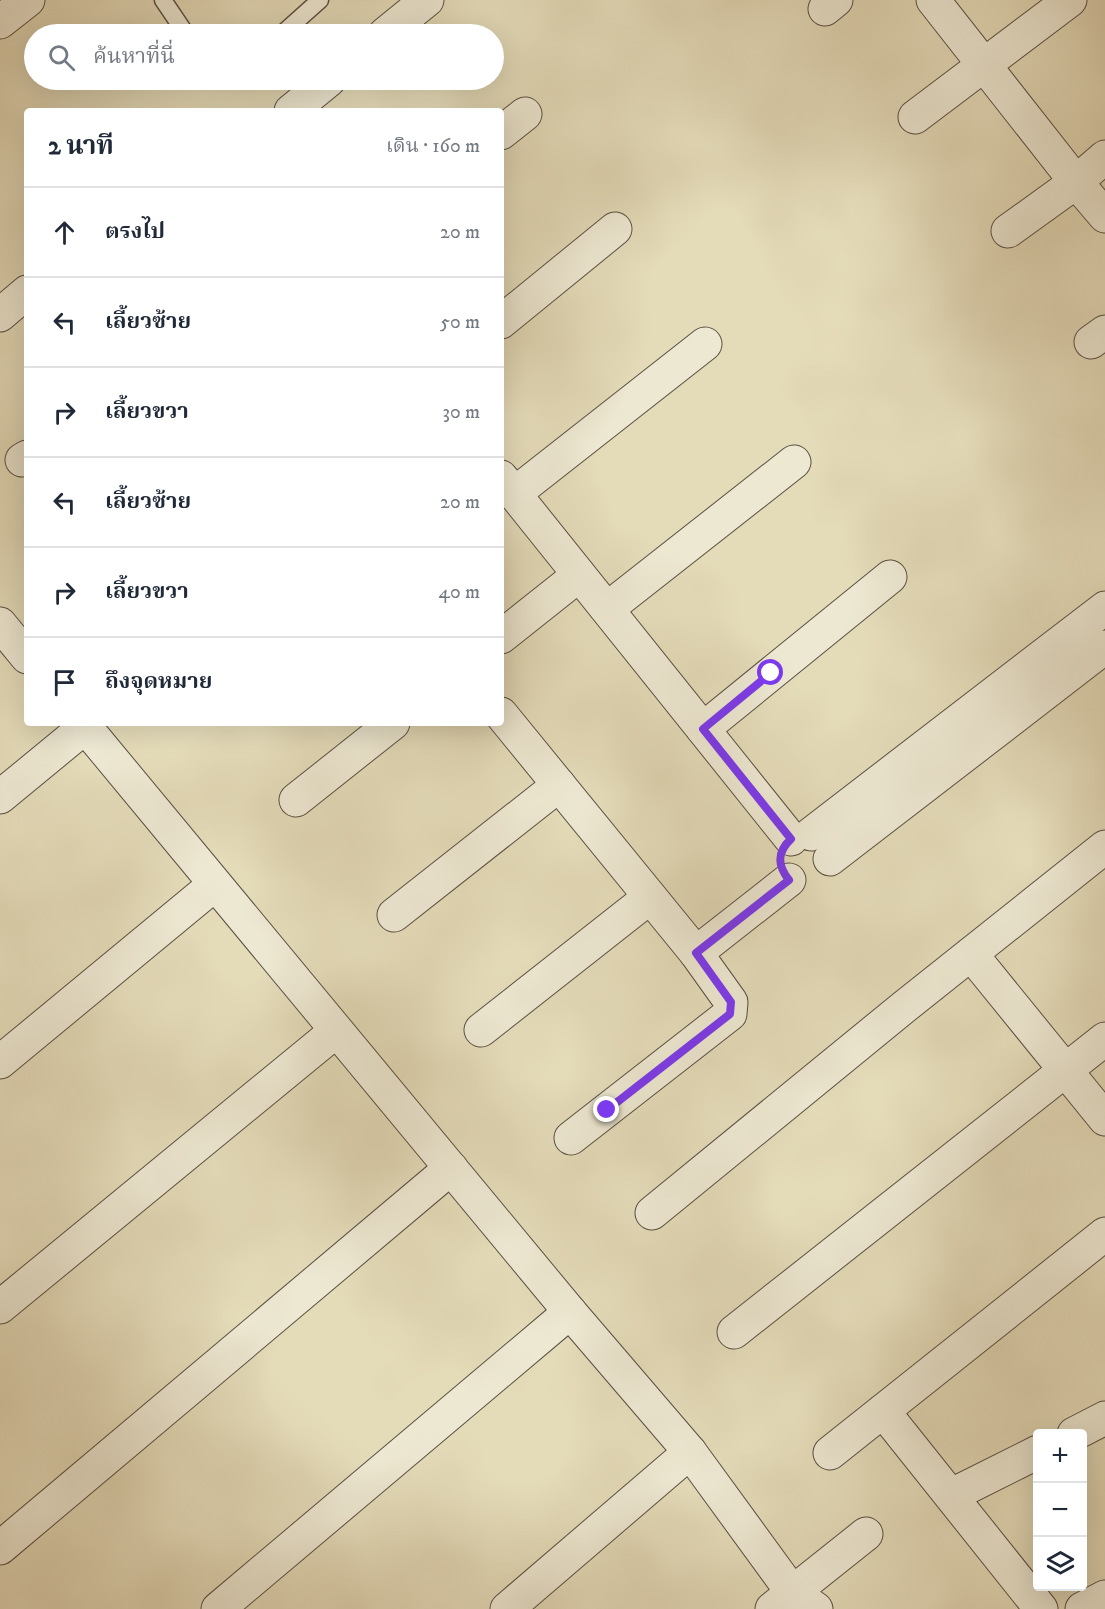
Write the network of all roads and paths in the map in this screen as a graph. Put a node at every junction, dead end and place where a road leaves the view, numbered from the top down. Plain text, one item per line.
1 (28, 0) edge
2 (163, 0) edge
3 (320, 0) edge
4 (428, 0) edge
5 (933, 0) edge
6 (1070, 0) edge
7 (0, 22) edge
8 (179, 24) edge
9 (293, 24) edge
10 (398, 24) edge
11 (984, 66) junction
12 (317, 90) edge
13 (295, 108) edge
14 (915, 117) dead end
15 (1105, 157) edge
16 (1076, 182) junction
17 (1105, 216) edge
18 (615, 229) dead end
19 (1008, 231) dead end
20 (24, 295) edge
21 (0, 315) edge
22 (504, 320) edge
23 (705, 344) dead end
24 (794, 462) dead end
25 (508, 486) edge
26 (579, 574) junction
27 (890, 577) dead end
28 (1105, 608) edge
29 (607, 609) junction
30 (0, 624) edge
31 (504, 635) edge
32 (1082, 652) edge
33 (24, 653) edge
34 (504, 718) edge
35 (82, 726) edge
36 (84, 726) edge
37 (389, 726) edge
38 (703, 729) junction
39 (559, 785) junction
40 (0, 797) edge
41 (296, 800) dead end
42 (811, 844) junction
43 (1105, 847) edge
44 (789, 880) junction
45 (214, 885) junction
46 (650, 897) junction
47 (394, 915) dead end
48 (696, 953) junction
49 (971, 954) junction
50 (481, 1030) dead end
51 (336, 1031) junction
52 (1105, 1039) edge
53 (0, 1062) edge
54 (1066, 1070) junction
55 (1105, 1119) edge
56 (572, 1138) dead end
57 (451, 1168) junction
58 (652, 1213) dead end
59 (1105, 1234) edge
60 (0, 1307) edge
61 (570, 1312) junction
62 (734, 1332) dead end
63 (883, 1411) junction
64 (1105, 1418) edge
65 (1084, 1429) edge
66 (690, 1452) junction
67 (830, 1453) dead end
68 (1033, 1454) edge
69 (952, 1495) junction
70 (866, 1534) dead end
71 (0, 1548) edge
72 (1105, 1598) edge
73 (793, 1604) edge
74 (218, 1609) edge
75 (507, 1609) edge
76 (1041, 1609) edge
77 (1082, 1609) edge

1 - 7 street
2 - 8 lane
3 - 9 lane
4 - 10 street
5 - 11 street
6 - 11 street
11 - 14 street
11 - 16 street
12 - 13 street
15 - 16 street
16 - 17 street
16 - 19 street
18 - 22 street
20 - 21 street
23 - 25 street
24 - 29 street
25 - 26 street
26 - 29 street
26 - 31 street
27 - 38 street
28 - 32 street
29 - 38 street
30 - 33 street
32 - 42 street
34 - 39 street
35 - 40 street
36 - 45 street
37 - 41 street
38 - 42 street
39 - 46 street
39 - 47 street
42 - 44 street
42 - 44 street
43 - 49 street
44 - 48 street
45 - 51 street
45 - 53 street
46 - 48 street
46 - 50 street
48 - 56 street
49 - 54 street
49 - 58 street
51 - 57 street
51 - 60 street
52 - 54 street
54 - 55 street
54 - 62 street
57 - 61 street
57 - 71 street
59 - 63 street
61 - 66 street
61 - 74 street
63 - 67 street
63 - 69 street
64 - 65 street
66 - 73 street
66 - 75 street
68 - 69 street
69 - 76 street
70 - 73 street
72 - 77 street

